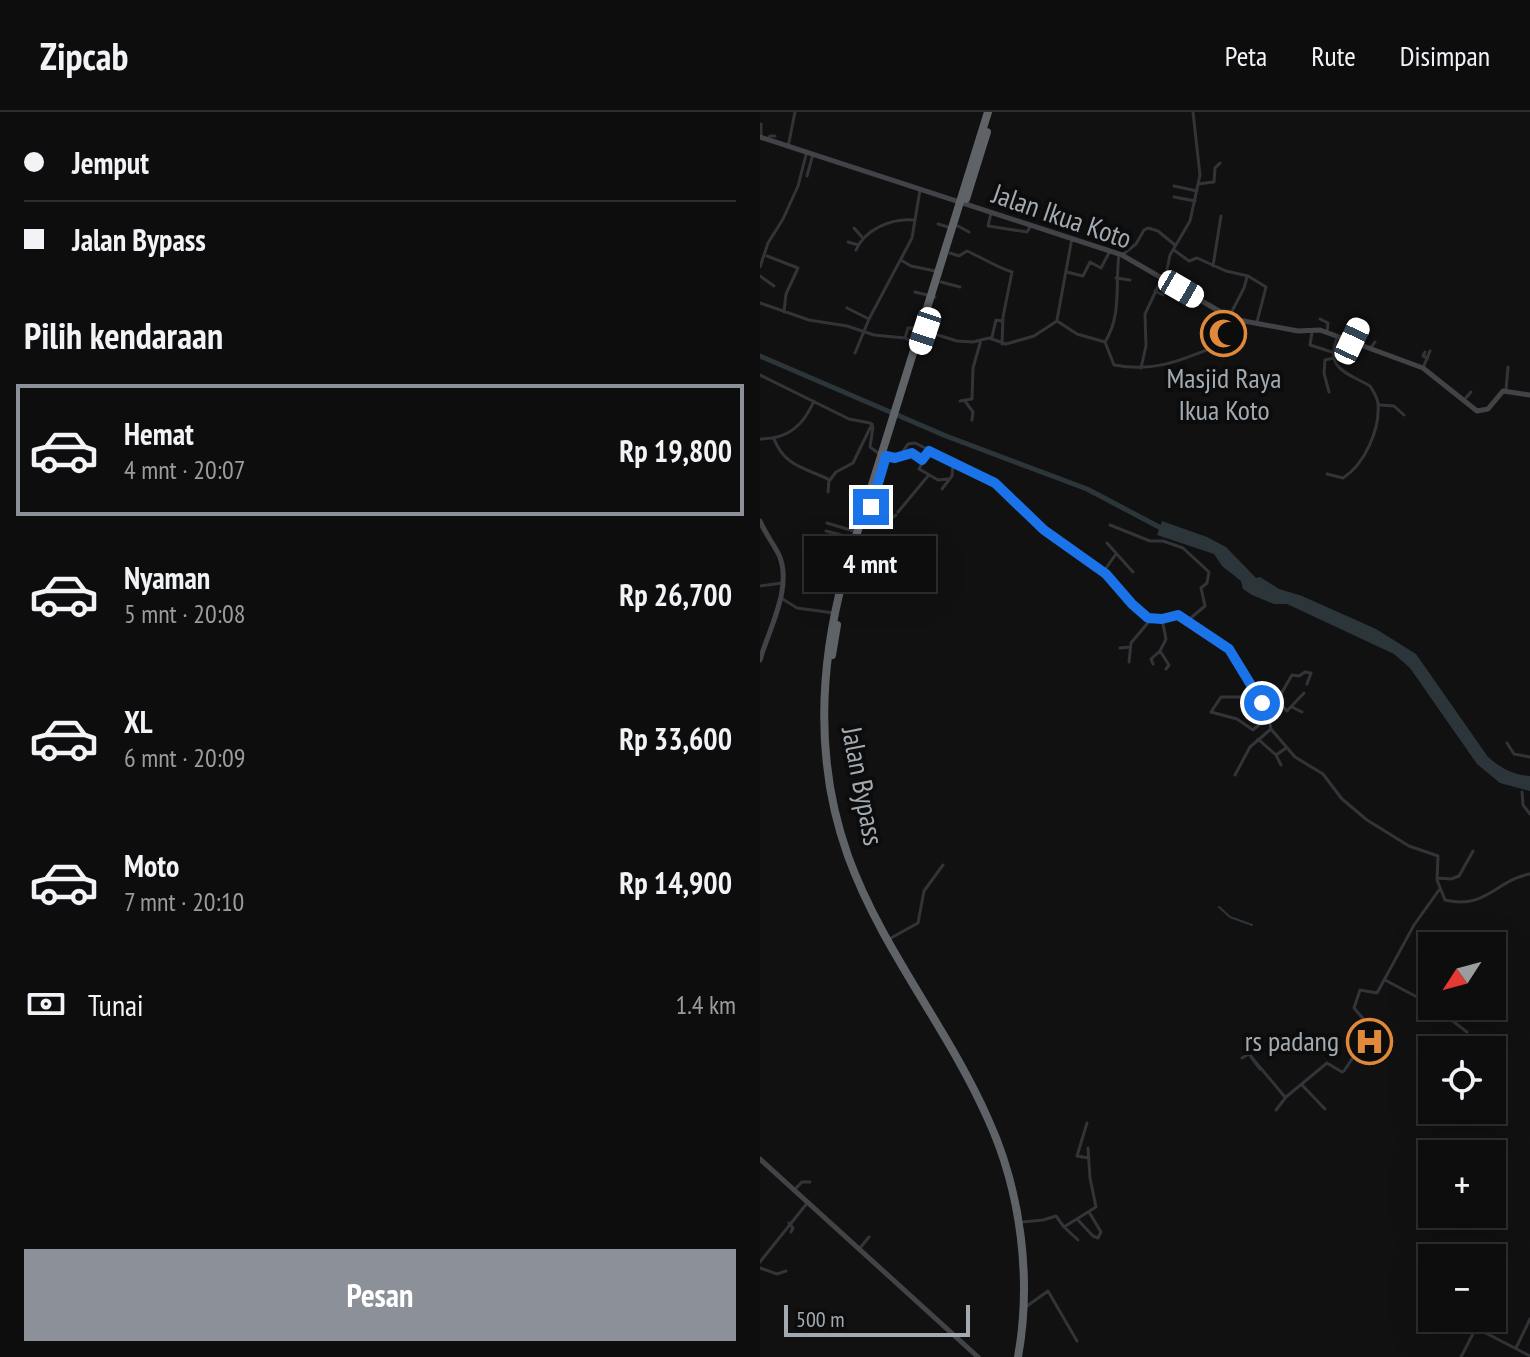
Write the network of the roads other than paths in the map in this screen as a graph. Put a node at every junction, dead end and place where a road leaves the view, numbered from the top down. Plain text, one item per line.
1 (795, 112) edge
2 (990, 112) edge
3 (1193, 112) edge
4 (761, 124) edge
5 (760, 137) edge
6 (788, 147) junction
7 (810, 152) junction
8 (1220, 163) dead end
9 (807, 176) dead end
10 (1198, 184) junction
11 (1174, 186) dead end
12 (920, 190) junction
13 (1197, 191) junction
14 (1174, 197) dead end
15 (1195, 201) junction
16 (962, 204) junction
17 (991, 213) junction
18 (1221, 216) dead end
19 (914, 220) junction
20 (1189, 223) junction
21 (938, 224) dead end
22 (1031, 225) junction
23 (1196, 226) dead end
24 (955, 227) junction
25 (854, 228) dead end
26 (969, 232) dead end
27 (862, 237) junction
28 (1072, 238) junction
29 (848, 242) dead end
30 (1174, 247) junction
31 (1110, 251) junction
32 (950, 253) junction
33 (1120, 255) junction
34 (766, 256) junction
35 (901, 260) junction
36 (1213, 266) junction
37 (760, 267) edge
38 (1067, 272) junction
39 (760, 276) edge
40 (1247, 276) junction
41 (940, 277) junction
42 (1116, 278) junction
43 (1164, 278) junction
44 (1130, 280) dead end
45 (774, 286) dead end
46 (960, 287) dead end
47 (1155, 291) junction
48 (915, 292) dead end
49 (1163, 295) dead end
50 (934, 296) junction
51 (760, 303) edge
52 (847, 308) dead end
53 (784, 312) junction
54 (1230, 317) junction
55 (869, 319) junction
56 (1320, 319) dead end
57 (1002, 321) junction
58 (1057, 321) junction
59 (1257, 322) junction
60 (1356, 324) dead end
61 (864, 330) junction
62 (923, 330) junction
63 (1312, 330) junction
64 (1327, 332) junction
65 (1338, 336) junction
66 (905, 338) junction
67 (992, 338) junction
68 (981, 340) junction
69 (1352, 341) junction
70 (1105, 342) junction
71 (1375, 342) dead end
72 (917, 344) junction
73 (1002, 344) junction
74 (1370, 349) junction
75 (1428, 351) dead end
76 (1332, 352) junction
77 (855, 353) dead end
78 (1334, 358) junction
79 (1508, 367) dead end
80 (1141, 368) junction
81 (1423, 368) junction
82 (760, 375) edge
83 (904, 388) junction
84 (1506, 390) junction
85 (1329, 392) dead end
86 (1471, 392) dead end
87 (1530, 395) edge
88 (814, 401) junction
89 (1463, 401) junction
90 (1378, 405) junction
91 (1404, 415) dead end
92 (972, 420) dead end
93 (872, 424) junction
94 (760, 439) edge
95 (774, 439) junction
96 (929, 451) junction
97 (903, 454) junction
98 (883, 455) junction
99 (922, 460) junction
100 (953, 463) junction
101 (1327, 474) dead end
102 (928, 476) junction
103 (949, 479) junction
104 (829, 480) junction
105 (942, 489) dead end
106 (828, 492) dead end
107 (871, 507) junction
108 (827, 523) dead end
109 (761, 524) edge
110 (1110, 525) dead end
111 (826, 531) dead end
112 (856, 536) junction
113 (1107, 543) dead end
114 (1116, 554) junction
115 (1104, 572) junction
116 (1133, 572) dead end
117 (846, 576) junction
118 (782, 583) junction
119 (760, 586) edge
120 (780, 598) junction
121 (834, 613) junction
122 (1151, 619) junction
123 (1162, 619) junction
124 (1186, 622) junction
125 (764, 638) edge
126 (1130, 647) junction
127 (1120, 648) dead end
128 (1160, 651) junction
129 (760, 660) edge
130 (1129, 662) dead end
131 (1153, 664) dead end
132 (1166, 669) dead end
133 (1307, 684) dead end
134 (1256, 693) junction
135 (1304, 693) dead end
136 (1276, 700) junction
137 (1292, 707) junction
138 (1266, 708) junction
139 (1302, 712) dead end
140 (1267, 718) junction
141 (1271, 729) junction
142 (1258, 739) junction
143 (1507, 743) dead end
144 (1286, 747) junction
145 (1276, 755) junction
146 (1530, 757) edge
147 (1281, 765) dead end
148 (1235, 775) dead end
149 (1522, 792) dead end
150 (1530, 814) edge
151 (1473, 851) dead end
152 (943, 865) dead end
153 (1524, 867) dead end
154 (1528, 874) edge
155 (1437, 878) junction
156 (1439, 890) junction
157 (891, 938) junction
158 (905, 967) junction
159 (1385, 980) junction
160 (1418, 998) edge
161 (1451, 1020) edge
162 (1372, 1029) junction
163 (1467, 1032) dead end
164 (1378, 1033) dead end
165 (1242, 1058) dead end
166 (1302, 1085) junction
167 (1286, 1097) junction
168 (1325, 1109) dead end
169 (1276, 1110) dead end
170 (1087, 1123) dead end
171 (1088, 1148) dead end
172 (1089, 1158) junction
173 (760, 1159) edge
174 (810, 1182) dead end
175 (795, 1189) junction
176 (808, 1202) junction
177 (1089, 1212) junction
178 (1078, 1220) junction
179 (1022, 1222) junction
180 (789, 1223) junction
181 (1064, 1227) junction
182 (791, 1232) dead end
183 (869, 1237) dead end
184 (1078, 1240) dead end
185 (860, 1248) junction
186 (760, 1265) edge
187 (786, 1271) dead end
188 (1025, 1302) junction
189 (1530, 1319) edge
190 (1077, 1341) dead end
191 (1517, 1349) junction
192 (1530, 1356) edge
193 (978, 1357) edge
194 (1020, 1357) edge
195 (1461, 1357) edge
196 (1514, 1357) edge

1 - 6 street
2 - 16 highway, Jalan Bypass
3 - 10 street
4 - 5 street
5 - 6 street, Jalan Ikua Koto
6 - 7 street, Jalan Ikua Koto
7 - 9 street
7 - 12 street, Jalan Ikua Koto
7 - 34 street
8 - 10 street
10 - 13 street
11 - 13 street
12 - 16 street, Jalan Ikua Koto
12 - 19 street
13 - 15 street
14 - 15 street
15 - 20 street
16 - 17 street, Jalan Ikua Koto
16 - 24 highway, Jalan Bypass
17 - 22 street, Jalan Ikua Koto
17 - 22 street
18 - 36 street
19 - 27 street
19 - 35 street
20 - 23 street
20 - 30 street
21 - 24 street
22 - 28 street, Jalan Ikua Koto
24 - 26 street
24 - 32 highway, Jalan Bypass
24 - 41 highway, Jalan Bypass
25 - 27 street
27 - 29 street
28 - 31 street, Jalan Ikua Koto
28 - 38 street
30 - 33 street
30 - 36 street
30 - 43 street
31 - 33 street, Jalan Ikua Koto
31 - 38 street
32 - 41 highway, Jalan Bypass
32 - 57 street
33 - 42 street
33 - 43 street, Jalan Ikua Koto
34 - 37 street
34 - 53 street
35 - 41 street
35 - 55 street
36 - 40 street
38 - 58 street
39 - 45 street
40 - 54 street
40 - 59 street
41 - 46 street
41 - 50 highway, Jalan Bypass
42 - 44 street
42 - 70 street
43 - 47 street
43 - 54 street, Jalan Ikua Koto
47 - 49 street
47 - 80 street
48 - 50 street
50 - 62 highway, Jalan Bypass
51 - 53 street
52 - 55 street
53 - 61 street
54 - 59 street, Jalan Ikua Koto
54 - 80 street
55 - 61 street
56 - 64 street
57 - 67 street
57 - 73 street
58 - 70 street
58 - 73 street
59 - 63 street, Jalan Ikua Koto
60 - 69 street
61 - 66 street
61 - 77 street
62 - 66 street
62 - 68 street
62 - 72 highway, Jalan Bypass
62 - 83 highway, Jalan Bypass
63 - 64 street, Jalan Ikua Koto
63 - 76 street
64 - 65 street, Jalan Ikua Koto
65 - 69 street, Jalan Ikua Koto
65 - 76 street
66 - 72 street
67 - 68 street
67 - 73 street
68 - 92 street
69 - 74 street, Jalan Ikua Koto
70 - 80 street
71 - 74 street
72 - 83 highway, Jalan Bypass
74 - 81 street, Jalan Ikua Koto
75 - 81 street
76 - 78 street
78 - 85 street
78 - 90 street
79 - 84 street
81 - 89 street, Jalan Ikua Koto
82 - 88 street
83 - 98 highway, Jalan Bypass
84 - 87 street
84 - 89 street
86 - 89 street
88 - 93 street
88 - 95 street
90 - 91 street
90 - 101 street
93 - 98 street
93 - 104 street
94 - 95 street
95 - 104 street
96 - 97 street
96 - 99 street
96 - 100 street
97 - 98 street
97 - 99 street
98 - 107 highway, Jalan Bypass
98 - 112 highway, Jalan Bypass
99 - 102 street
100 - 103 street
100 - 115 street
102 - 103 street
102 - 107 street
103 - 105 street
104 - 106 street
107 - 117 highway, Jalan Bypass
108 - 112 street
109 - 118 street
110 - 124 street
111 - 112 street
112 - 117 highway, Jalan Bypass
113 - 114 street
114 - 115 street
114 - 116 street
115 - 122 street
117 - 121 highway, Jalan Bypass
117 - 157 highway, Jalan Bypass
118 - 119 street
118 - 120 street
120 - 121 street
120 - 125 street
121 - 158 highway, Jalan Bypass
122 - 123 street
122 - 126 street
123 - 124 street
123 - 128 street
124 - 134 street
125 - 129 street
126 - 127 street
126 - 130 street
128 - 131 street
128 - 132 street
133 - 136 street
134 - 138 street
134 - 140 street
135 - 137 street
136 - 137 street
136 - 138 street
137 - 139 street
138 - 140 street
140 - 141 street
141 - 142 street
141 - 144 street
142 - 145 street
142 - 148 street
143 - 146 street
144 - 145 street
144 - 155 street
145 - 147 street
149 - 150 street
151 - 155 street
152 - 157 street
153 - 154 street
154 - 156 street
155 - 156 street
156 - 159 street
157 - 158 highway, Jalan Bypass
158 - 179 highway, Jalan Bypass
158 - 188 highway, Jalan Bypass
159 - 160 street
159 - 162 street
161 - 163 street
162 - 164 street
162 - 166 street
165 - 167 street
166 - 167 street
166 - 168 street
167 - 169 street
170 - 172 street
171 - 172 street
172 - 177 street
173 - 175 street
174 - 175 street
175 - 176 street
176 - 180 street
176 - 185 street
177 - 178 street
177 - 178 street
178 - 181 street
179 - 181 street
179 - 188 highway, Jalan Bypass
180 - 182 street
180 - 186 street
181 - 184 street
183 - 185 street
185 - 193 street
186 - 187 street
188 - 190 street
188 - 194 highway, Jalan Bypass
189 - 191 street
191 - 192 street
191 - 195 street
191 - 196 street

